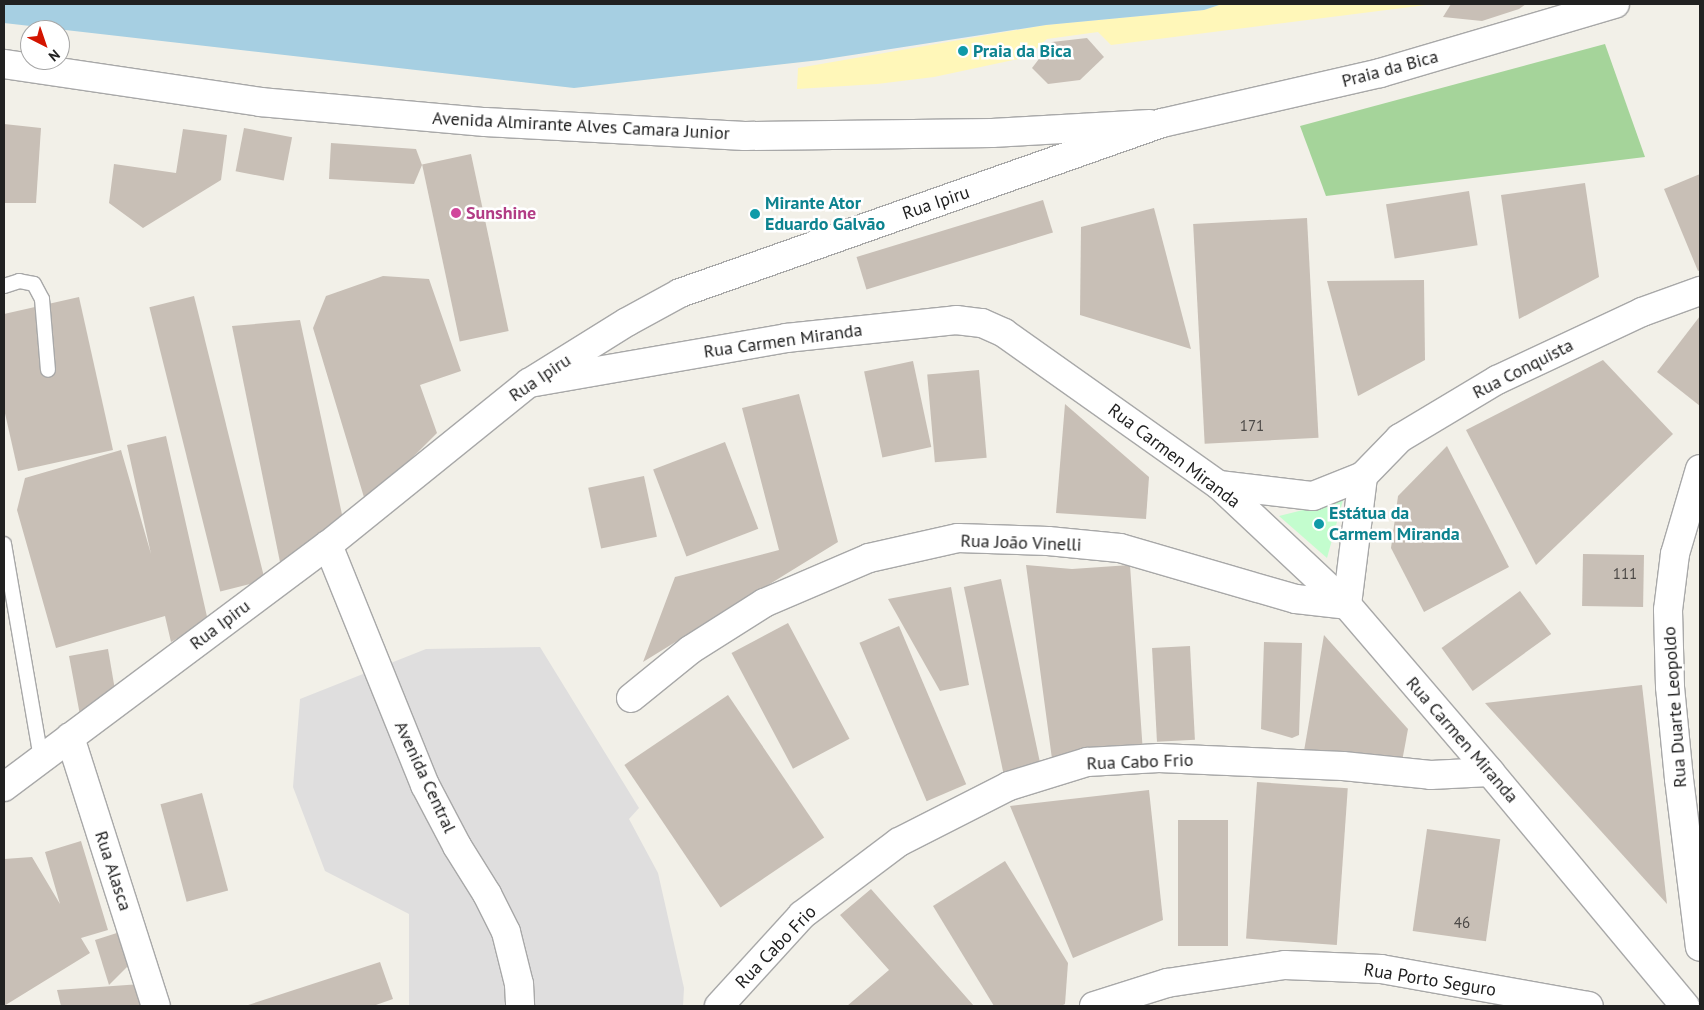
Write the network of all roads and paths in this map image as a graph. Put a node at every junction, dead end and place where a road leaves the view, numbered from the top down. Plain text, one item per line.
1 (1615, 4) edge
2 (4, 64) edge
3 (1162, 123) junction
4 (4, 286) edge
5 (1700, 291) edge
6 (48, 370) dead end
7 (529, 383) junction
8 (1700, 469) edge
9 (1363, 476) junction
10 (1219, 485) junction
11 (4, 544) edge
12 (328, 545) junction
13 (1347, 605) junction
14 (631, 698) dead end
15 (70, 737) junction
16 (41, 758) junction
17 (1490, 772) junction
18 (4, 787) edge
19 (1700, 947) edge
20 (1700, 1002) edge
21 (156, 1006) edge
22 (520, 1006) edge
23 (720, 1006) edge
24 (1094, 1006) edge
25 (1589, 1006) edge
26 (1685, 1006) edge
27 (1698, 1006) edge

1 - 3 street, Praia da Bica
2 - 3 street, Avenida Almirante Alves Camara Junior
3 - 7 street, Rua Ipiru
4 - 6 lane
5 - 9 street, Rua Conquista
7 - 10 street, Rua Carmen Miranda
7 - 12 street, Rua Ipiru
8 - 19 street, Rua Duarte Leopoldo
9 - 10 street
9 - 13 street
10 - 13 street, Rua Carmen Miranda
11 - 16 lane
12 - 15 street, Rua Ipiru
12 - 22 street, Avenida Central
13 - 14 street, Rua João Vinelli
13 - 17 street, Rua Carmen Miranda
15 - 16 street, Rua Ipiru
15 - 21 street, Rua Alasca
16 - 18 street, Rua Ipiru
17 - 23 street, Rua Cabo Frio
17 - 26 street, Rua Carmen Miranda
20 - 27 street
24 - 25 street, Rua Porto Seguro

